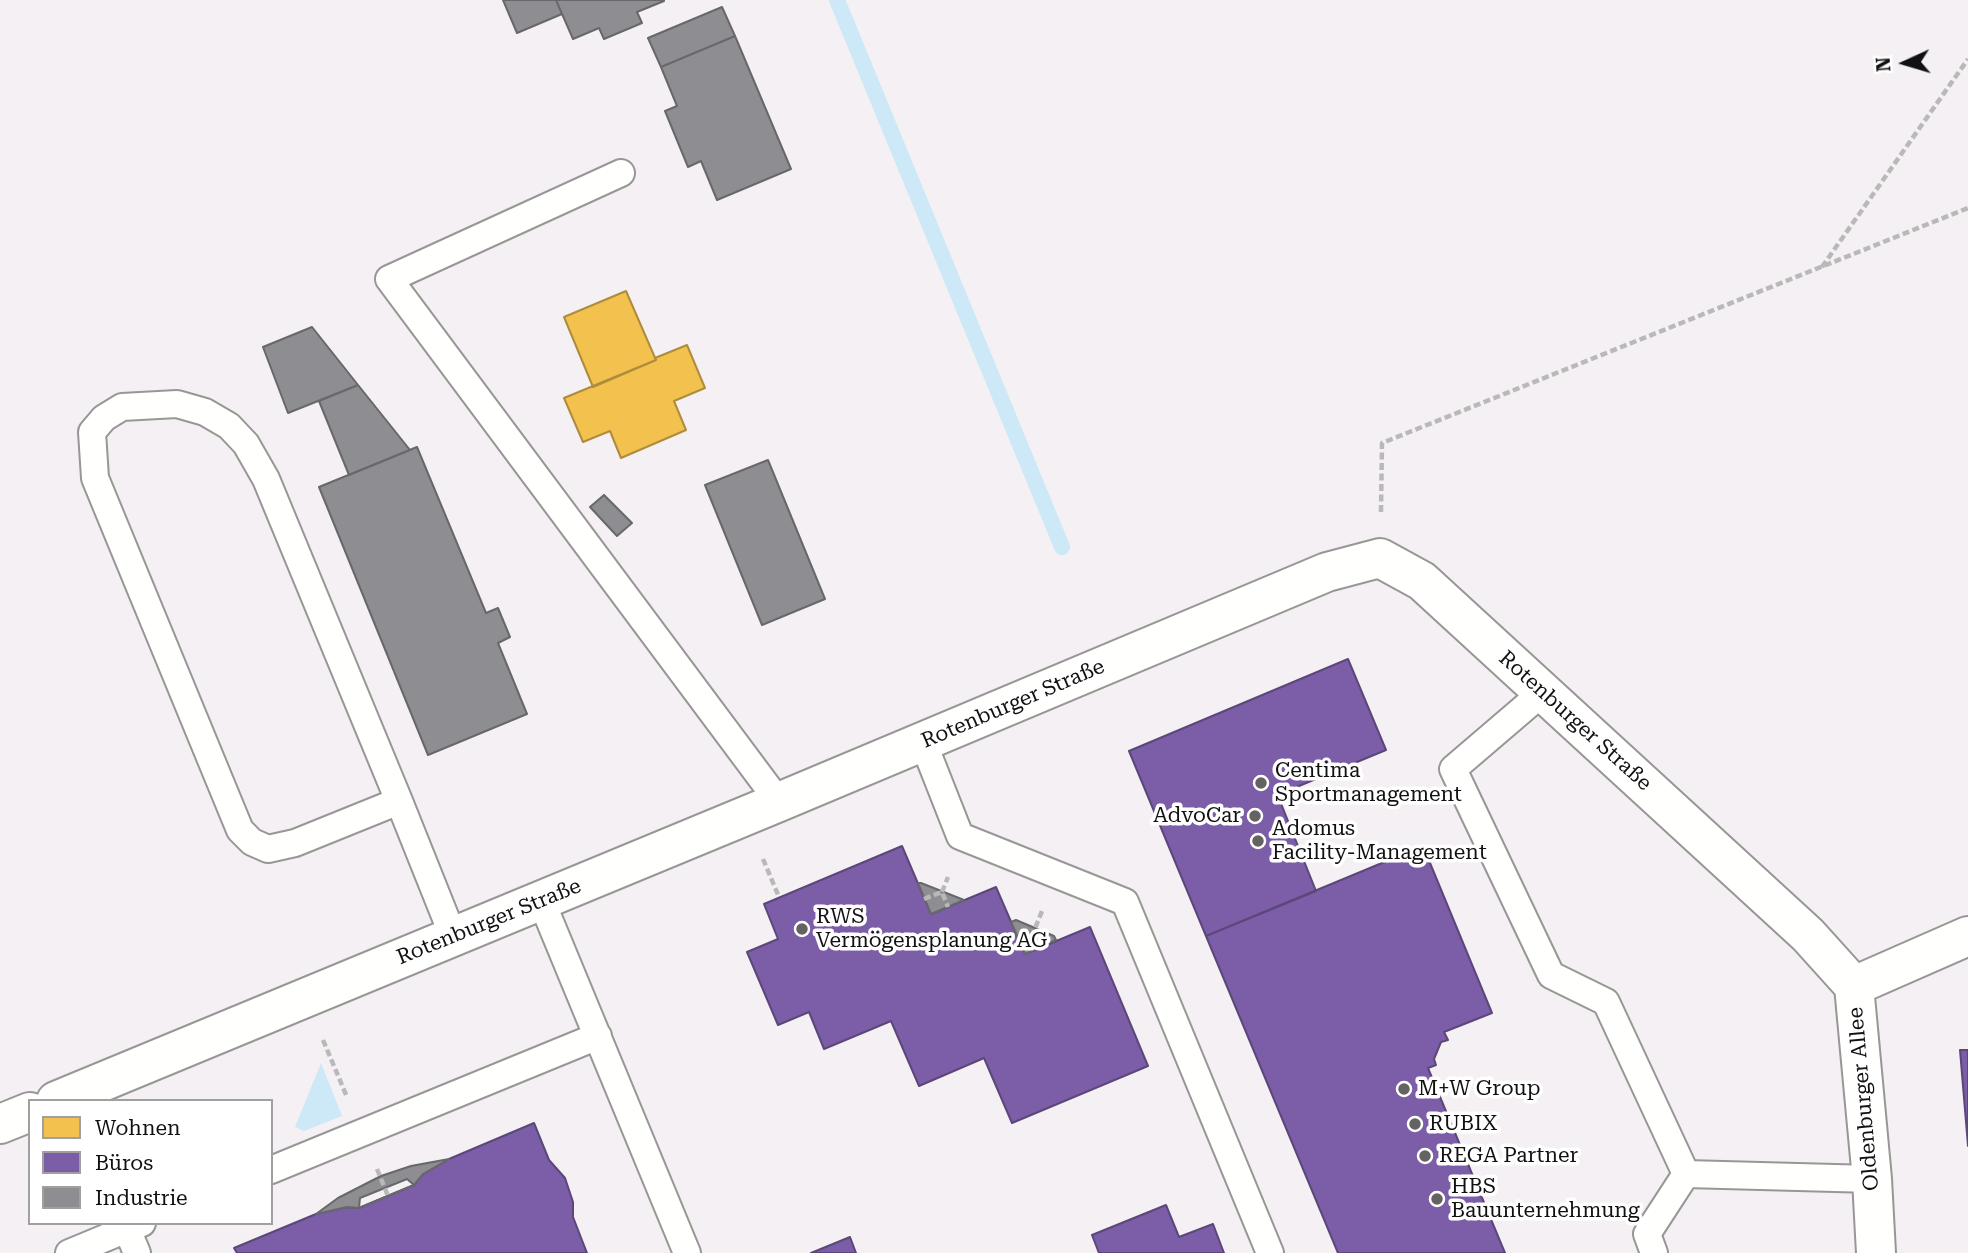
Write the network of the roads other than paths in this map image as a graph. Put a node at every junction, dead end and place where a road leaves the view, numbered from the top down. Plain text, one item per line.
1 (621, 173) dead end
2 (1543, 692) junction
3 (923, 742) junction
4 (399, 801) junction
5 (779, 802) junction
6 (541, 900) junction
7 (453, 936) junction
8 (1968, 936) edge
9 (1854, 986) junction
10 (597, 1036) junction
11 (67, 1099) edge
12 (28, 1113) edge
13 (0, 1124) edge
14 (273, 1169) edge
15 (1686, 1174) junction
16 (1872, 1179) junction
17 (132, 1232) edge
18 (69, 1253) edge
19 (687, 1253) edge
20 (1270, 1253) edge
21 (1654, 1253) edge
22 (1877, 1253) edge

1 - 5 lane
2 - 3 street, Rotenburger Straße
2 - 9 street, Rotenburger Straße
2 - 15 lane
3 - 5 street, Rotenburger Straße
3 - 20 lane
4 - 4 lane
4 - 7 lane
5 - 6 street, Rotenburger Straße
6 - 7 street, Rotenburger Straße
6 - 10 lane
7 - 11 street, Rotenburger Straße
8 - 9 street, Oldenburger Allee
9 - 16 street, Oldenburger Allee
10 - 14 lane
10 - 19 lane
12 - 13 street
15 - 16 lane
15 - 21 lane
16 - 22 street, Oldenburger Allee
17 - 18 lane

